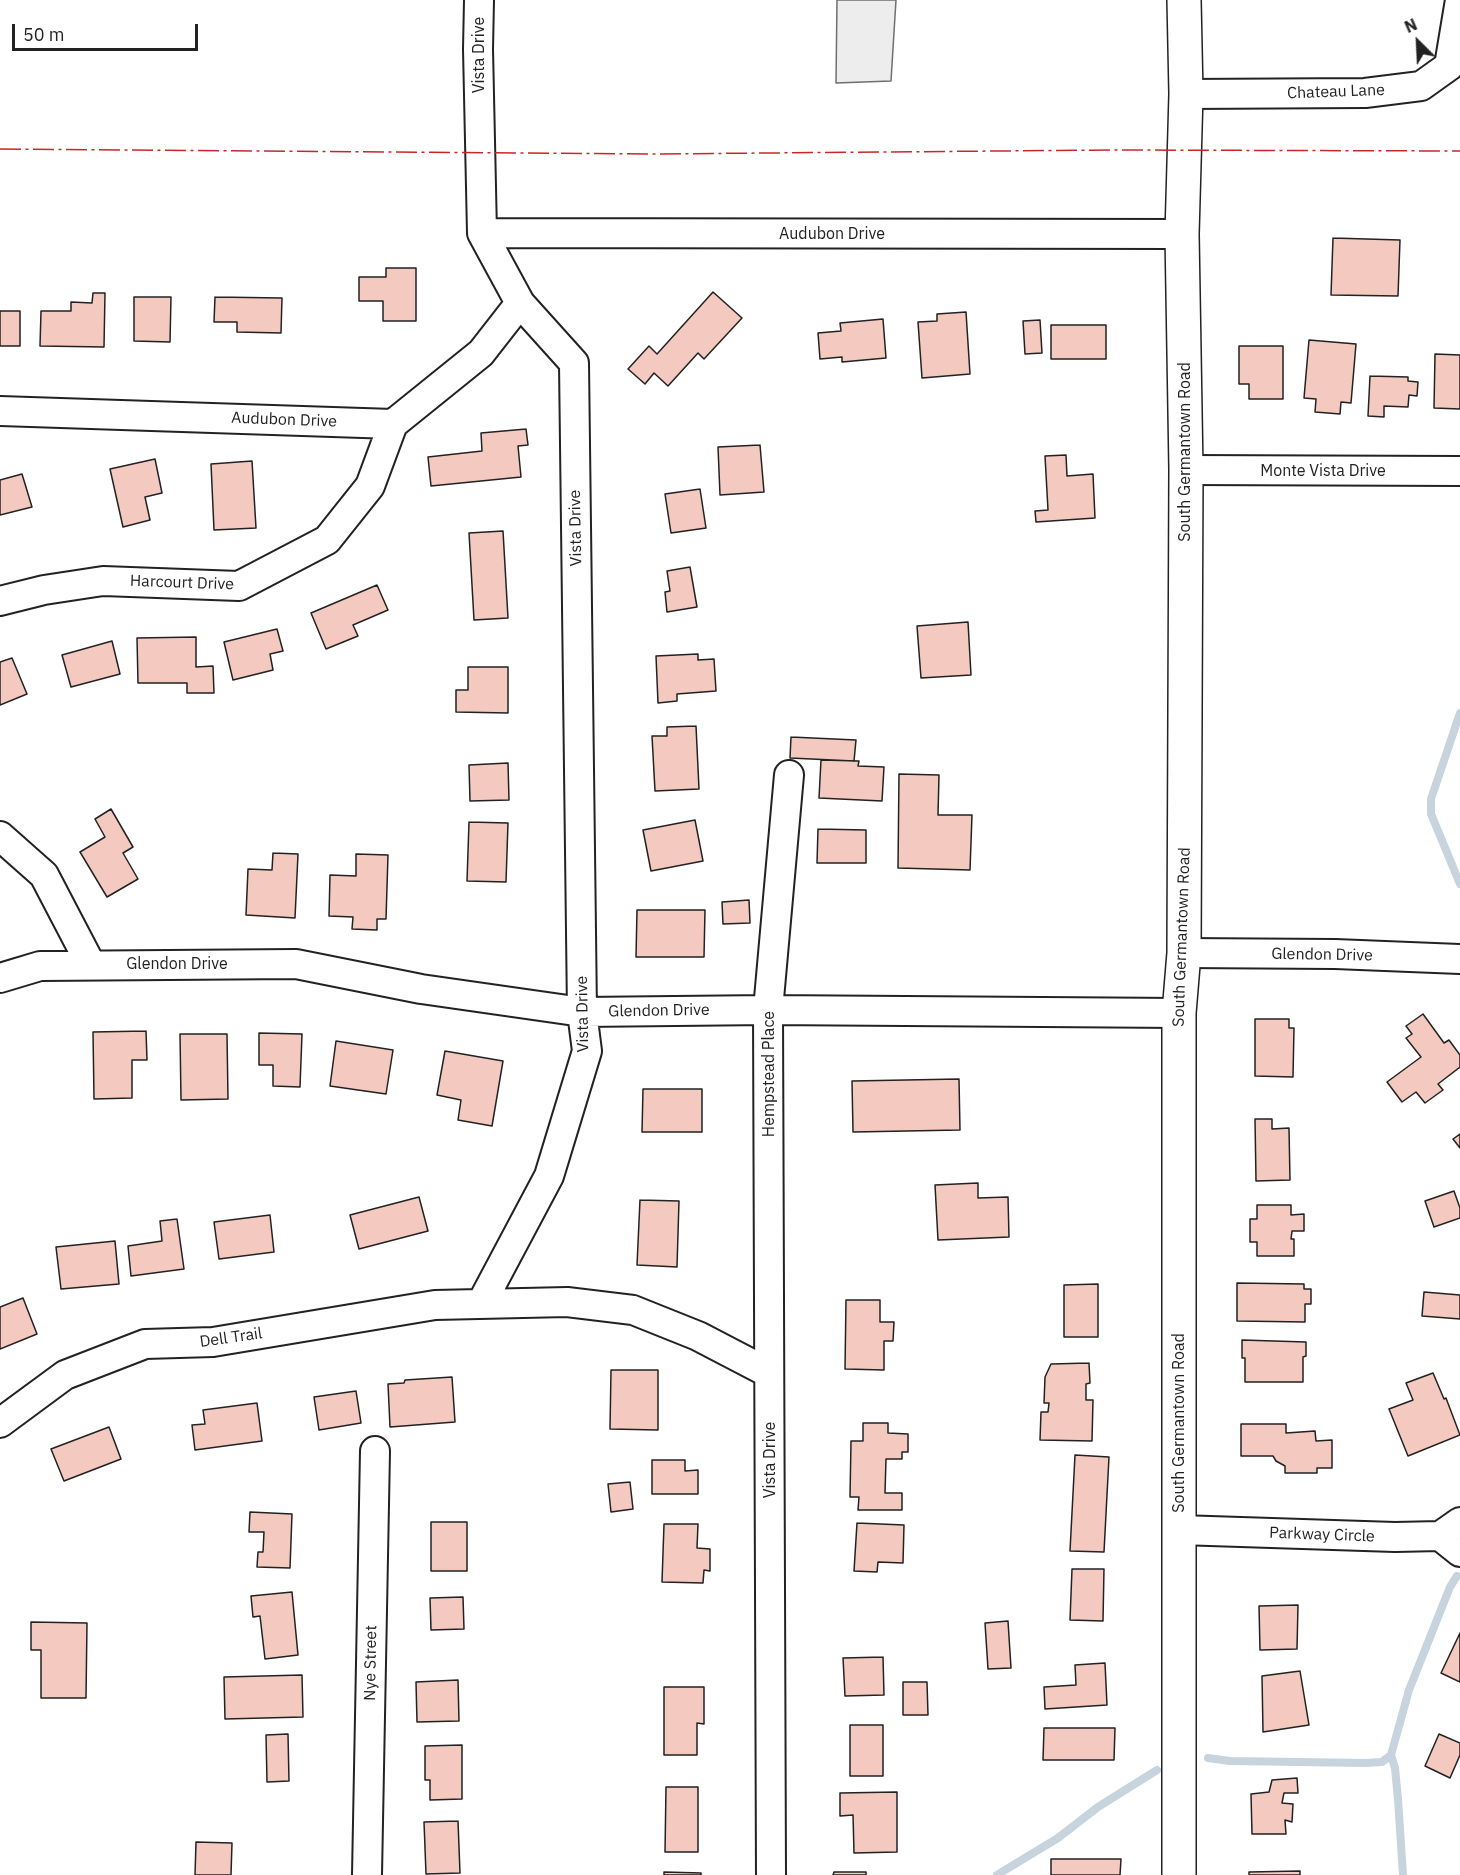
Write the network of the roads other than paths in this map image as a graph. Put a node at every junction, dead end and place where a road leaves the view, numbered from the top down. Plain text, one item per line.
1 (479, 0) edge
2 (1184, 0) edge
3 (1460, 0) edge
4 (1186, 94) junction
5 (482, 234) junction
6 (1182, 234) junction
7 (520, 303) junction
8 (0, 411) edge
9 (393, 424) junction
10 (1186, 470) junction
11 (1460, 471) edge
12 (0, 601) edge
13 (789, 775) dead end
14 (0, 836) edge
15 (1184, 953) junction
16 (1460, 959) edge
17 (91, 965) junction
18 (0, 978) edge
19 (768, 1010) junction
20 (582, 1012) junction
21 (1179, 1013) junction
22 (481, 1304) junction
23 (770, 1373) junction
24 (0, 1423) edge
25 (375, 1451) dead end
26 (1179, 1530) junction
27 (1453, 1537) edge
28 (368, 1875) edge
29 (771, 1875) edge
30 (1179, 1875) edge

1 - 5 street, Vista Drive
2 - 4 main road, South Germantown Road
3 - 4 street, Chateau Lane
4 - 6 main road, South Germantown Road
5 - 6 street, Audubon Drive
5 - 7 street, Vista Drive
6 - 10 main road, South Germantown Road
7 - 9 street
7 - 20 street, Vista Drive
8 - 9 street, Audubon Drive
9 - 12 street, Harcourt Drive
10 - 11 street, Monte Vista Drive
10 - 15 main road, South Germantown Road
13 - 19 street, Hempstead Place
14 - 17 street
15 - 16 street, Glendon Drive
15 - 21 main road, South Germantown Road
17 - 18 street, Glendon Drive
17 - 20 street, Glendon Drive
19 - 20 street, Glendon Drive
19 - 21 street, Glendon Drive
19 - 23 street, Hempstead Place
20 - 22 street, Vista Drive
21 - 26 main road, South Germantown Road
22 - 23 street
22 - 24 street, Dell Trail
23 - 29 street, Vista Drive
25 - 28 street, Nye Street
26 - 27 street, Parkway Circle
26 - 30 main road, South Germantown Road

